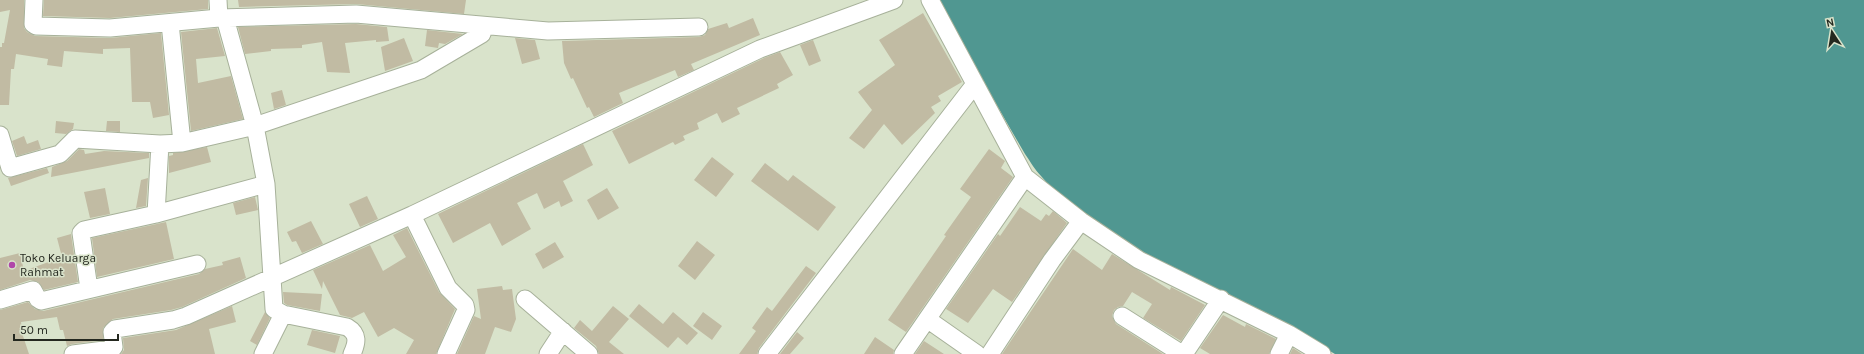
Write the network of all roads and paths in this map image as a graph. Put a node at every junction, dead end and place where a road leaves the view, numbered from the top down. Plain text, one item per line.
1 (34, 0) edge
2 (218, 0) edge
3 (894, 0) edge
4 (930, 0) edge
5 (222, 18) junction
6 (170, 23) junction
7 (699, 27) dead end
8 (482, 34) dead end
9 (975, 84) junction
10 (255, 126) junction
11 (0, 135) edge
12 (160, 144) junction
13 (182, 144) junction
14 (1025, 177) junction
15 (266, 184) junction
16 (156, 214) junction
17 (412, 215) junction
18 (1081, 221) junction
19 (197, 264) dead end
20 (273, 277) junction
21 (89, 289) junction
22 (524, 299) dead end
23 (0, 300) edge
24 (1221, 300) junction
25 (283, 314) junction
26 (1122, 316) dead end
27 (927, 319) junction
28 (563, 331) junction
29 (1289, 334) junction
30 (73, 354) edge
31 (263, 354) edge
32 (352, 354) edge
33 (446, 354) edge
34 (548, 354) edge
35 (589, 354) edge
36 (767, 354) edge
37 (903, 354) edge
38 (977, 354) edge
39 (990, 354) edge
40 (1183, 354) edge
41 (1279, 354) edge
42 (1322, 354) edge

1 - 6 street
2 - 5 street
3 - 17 street
4 - 9 street
5 - 6 street
5 - 7 street
5 - 10 street
6 - 13 street
8 - 10 street
9 - 14 street
9 - 36 street
10 - 13 street
10 - 15 street
11 - 12 street
12 - 13 street
12 - 16 street
14 - 18 street
14 - 27 street
15 - 16 street
15 - 20 street
16 - 21 street
17 - 20 street
17 - 33 street
18 - 24 street
18 - 39 street
19 - 21 street
20 - 25 street
20 - 30 street
21 - 23 street
22 - 28 street
24 - 29 street
24 - 40 street
25 - 31 street
25 - 32 street
26 - 40 street
27 - 37 street
27 - 38 street
28 - 34 street
28 - 35 street
29 - 41 street
29 - 42 street

